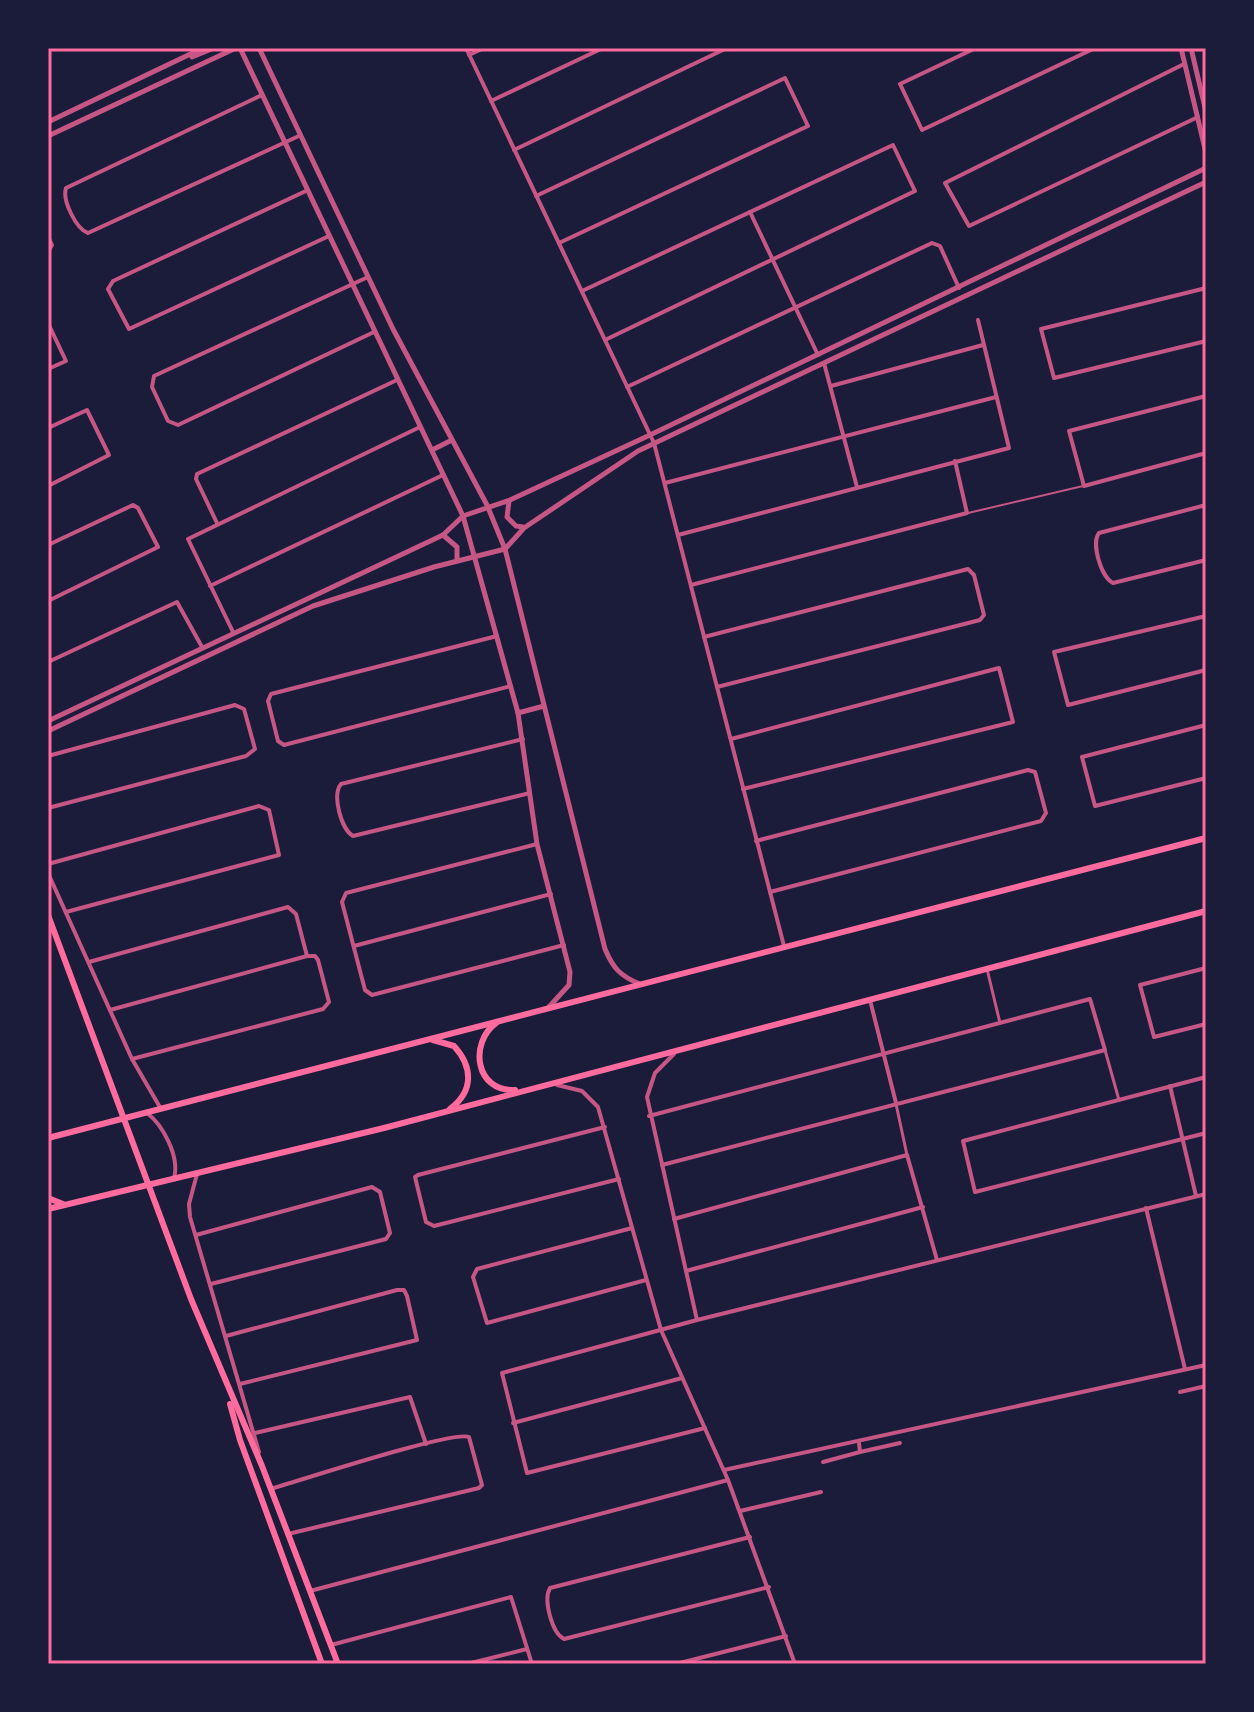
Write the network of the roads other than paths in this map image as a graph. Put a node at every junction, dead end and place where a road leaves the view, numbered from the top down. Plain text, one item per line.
1 (203, 48) edge
2 (214, 48) edge
3 (238, 48) edge
4 (259, 48) edge
5 (466, 48) edge
6 (484, 48) edge
7 (603, 48) edge
8 (727, 48) edge
9 (976, 48) edge
10 (1095, 48) edge
11 (1181, 48) edge
12 (1191, 48) edge
13 (469, 55) junction
14 (172, 63) junction
15 (1185, 63) junction
16 (262, 95) junction
17 (491, 101) junction
18 (1206, 112) edge
19 (1198, 117) junction
20 (48, 122) edge
21 (301, 135) junction
22 (48, 136) edge
23 (285, 142) junction
24 (514, 150) junction
25 (1206, 153) edge
26 (1206, 168) edge
27 (1195, 174) junction
28 (1206, 182) edge
29 (1199, 185) junction
30 (308, 190) junction
31 (536, 196) junction
32 (750, 212) junction
33 (329, 236) junction
34 (48, 237) edge
35 (559, 243) junction
36 (49, 252) edge
37 (772, 259) junction
38 (368, 277) junction
39 (352, 284) junction
40 (959, 288) junction
41 (1206, 288) edge
42 (582, 291) junction
43 (795, 307) junction
44 (893, 320) junction
45 (978, 320) dead end
46 (48, 323) edge
47 (898, 329) junction
48 (374, 332) junction
49 (605, 340) junction
50 (1206, 341) edge
51 (983, 345) junction
52 (818, 355) junction
53 (824, 363) junction
54 (48, 369) edge
55 (397, 380) junction
56 (831, 386) junction
57 (627, 387) junction
58 (1206, 396) edge
59 (996, 397) junction
60 (420, 427) junction
61 (48, 428) edge
62 (650, 435) junction
63 (845, 437) junction
64 (452, 440) junction
65 (654, 443) junction
66 (431, 450) junction
67 (1206, 453) edge
68 (955, 461) junction
69 (443, 475) junction
70 (665, 483) junction
71 (48, 486) edge
72 (1084, 486) junction
73 (857, 487) junction
74 (510, 500) junction
75 (487, 505) junction
76 (1206, 505) edge
77 (967, 513) junction
78 (463, 516) junction
79 (217, 523) junction
80 (524, 528) junction
81 (443, 535) junction
82 (678, 535) junction
83 (48, 545) edge
84 (505, 549) junction
85 (477, 557) junction
86 (1206, 560) edge
87 (457, 561) junction
88 (691, 585) junction
89 (210, 586) junction
90 (48, 601) edge
91 (1206, 616) edge
92 (233, 632) junction
93 (497, 636) junction
94 (704, 637) junction
95 (202, 647) junction
96 (48, 662) edge
97 (1206, 670) edge
98 (511, 686) junction
99 (717, 687) junction
100 (544, 706) junction
101 (518, 713) junction
102 (48, 721) edge
103 (1206, 725) edge
104 (48, 731) edge
105 (523, 739) junction
106 (731, 739) junction
107 (48, 756) edge
108 (1206, 778) edge
109 (743, 789) junction
110 (532, 793) junction
111 (48, 808) edge
112 (1206, 838) edge
113 (756, 841) junction
114 (537, 844) junction
115 (48, 864) edge
116 (48, 873) edge
117 (769, 892) junction
118 (551, 894) junction
119 (1206, 911) edge
120 (66, 912) junction
121 (48, 915) edge
122 (564, 945) junction
123 (354, 946) junction
124 (784, 946) junction
125 (307, 956) junction
126 (89, 962) junction
127 (1206, 968) edge
128 (987, 969) junction
129 (641, 984) junction
130 (870, 1000) junction
131 (547, 1009) junction
132 (110, 1010) junction
133 (499, 1020) junction
134 (1000, 1023) junction
135 (1206, 1024) edge
136 (425, 1040) junction
137 (1105, 1050) junction
138 (677, 1051) junction
139 (884, 1055) junction
140 (132, 1059) junction
141 (1206, 1077) edge
142 (550, 1084) junction
143 (1170, 1086) junction
144 (526, 1090) junction
145 (1119, 1100) junction
146 (896, 1104) junction
147 (161, 1109) junction
148 (447, 1111) junction
149 (147, 1113) junction
150 (649, 1116) junction
151 (605, 1127) junction
152 (1206, 1133) edge
153 (49, 1138) edge
154 (1182, 1139) junction
155 (907, 1155) junction
156 (662, 1165) junction
157 (197, 1174) junction
158 (619, 1179) junction
159 (173, 1180) junction
160 (1206, 1194) edge
161 (1196, 1196) junction
162 (48, 1198) edge
163 (67, 1205) junction
164 (923, 1207) junction
165 (1146, 1208) junction
166 (48, 1209) edge
167 (674, 1219) junction
168 (632, 1228) junction
169 (196, 1235) junction
170 (937, 1260) junction
171 (686, 1271) junction
172 (646, 1280) junction
173 (211, 1284) junction
174 (697, 1320) junction
175 (661, 1330) junction
176 (226, 1336) junction
177 (1206, 1365) edge
178 (1185, 1369) junction
179 (682, 1378) junction
180 (240, 1384) junction
181 (225, 1386) junction
182 (1206, 1386) edge
183 (1180, 1392) dead end
184 (513, 1423) junction
185 (705, 1428) junction
186 (255, 1433) junction
187 (859, 1443) junction
188 (900, 1443) dead end
189 (426, 1444) junction
190 (860, 1452) junction
191 (823, 1462) dead end
192 (262, 1466) junction
193 (724, 1470) junction
194 (728, 1480) junction
195 (270, 1489) junction
196 (821, 1492) dead end
197 (740, 1511) junction
198 (288, 1534) junction
199 (750, 1537) junction
200 (769, 1587) junction
201 (310, 1591) junction
202 (786, 1636) junction
203 (331, 1645) junction
204 (528, 1648) junction
205 (322, 1664) edge
206 (338, 1664) edge
207 (467, 1664) edge
208 (532, 1664) edge
209 (676, 1664) edge
210 (795, 1664) edge

1 - 14 street
2 - 14 street
3 - 16 street
3 - 22 street
4 - 21 street
5 - 13 street
6 - 13 street
7 - 17 street
8 - 24 street
9 - 10 street
11 - 15 street
12 - 18 street
13 - 17 street
14 - 20 street
15 - 19 street
15 - 19 street
16 - 23 street
16 - 23 street
17 - 24 street
19 - 25 street
21 - 23 street
21 - 38 street
23 - 30 street
24 - 31 street
26 - 27 street
27 - 29 street
27 - 40 street
28 - 29 street
29 - 47 street
30 - 33 street
30 - 33 street
31 - 35 street
31 - 35 street
32 - 37 street
32 - 37 street
32 - 42 street
33 - 39 street
34 - 36 street
35 - 42 street
37 - 43 street
37 - 49 street
38 - 39 street
38 - 64 street
39 - 48 street
39 - 48 street
40 - 43 street
40 - 44 street
41 - 50 street
42 - 49 street
43 - 52 street
43 - 57 street
44 - 47 street
44 - 52 street
45 - 51 street
46 - 54 street
47 - 53 street
48 - 55 street
49 - 57 street
51 - 56 street
51 - 59 street
52 - 62 street
53 - 56 street
53 - 65 street
55 - 60 street
55 - 79 street
56 - 63 street
57 - 62 street
58 - 72 street
59 - 63 street
59 - 68 street
60 - 66 street
60 - 79 street
61 - 71 street
62 - 65 street
62 - 74 street
63 - 70 street
63 - 73 street
64 - 66 street
64 - 75 street
65 - 70 street
65 - 80 street
66 - 69 street
67 - 72 street
68 - 73 street
68 - 77 street
69 - 78 street
69 - 89 street
70 - 82 street
72 - 77 lane
73 - 82 street
74 - 75 street
74 - 80 street
75 - 78 street
75 - 84 street
76 - 86 street
77 - 88 street
78 - 81 street
78 - 85 street
79 - 89 street
80 - 84 street
81 - 87 street
81 - 92 street
82 - 88 street
83 - 90 street
84 - 85 street
84 - 100 street
85 - 87 street
85 - 93 street
87 - 104 street
88 - 94 street
89 - 92 street
91 - 97 street
92 - 95 street
93 - 98 street
93 - 98 street
94 - 99 street
94 - 99 street
95 - 96 street
95 - 102 street
98 - 101 street
99 - 106 street
100 - 101 street
100 - 129 street
101 - 105 street
103 - 108 street
105 - 110 street
105 - 110 street
106 - 109 street
106 - 109 street
107 - 111 street
109 - 113 street
110 - 114 street
112 - 124 main road
113 - 117 street
113 - 117 street
114 - 118 street
114 - 123 street
115 - 120 street
116 - 120 street
117 - 124 street
118 - 122 street
118 - 123 street
119 - 128 main road
120 - 126 street
121 - 181 main road
122 - 123 street
122 - 131 street
124 - 129 main road
125 - 126 street
125 - 132 street
125 - 140 street
126 - 132 street
127 - 135 street
128 - 130 main road
128 - 134 street
129 - 131 main road
130 - 138 main road
130 - 139 street
131 - 133 main road
132 - 140 street
133 - 136 main road
133 - 144 main road
134 - 137 street
134 - 139 street
136 - 147 main road
136 - 148 main road
137 - 145 street
137 - 146 street
138 - 142 main road
138 - 150 street
139 - 146 street
139 - 150 street
140 - 147 street
141 - 143 street
142 - 144 main road
142 - 151 street
143 - 145 street
143 - 154 street
144 - 148 main road
145 - 154 street
146 - 155 street
146 - 156 street
147 - 149 main road
148 - 157 main road
149 - 153 main road
149 - 159 street
150 - 156 street
151 - 158 street
151 - 158 street
152 - 154 street
154 - 161 street
155 - 164 street
155 - 167 street
156 - 167 street
157 - 159 main road
157 - 169 street
158 - 168 street
159 - 163 main road
160 - 161 street
161 - 165 street
162 - 163 main road
163 - 166 main road
164 - 170 street
164 - 171 street
165 - 170 street
165 - 178 street
167 - 171 street
168 - 172 street
168 - 172 street
169 - 173 street
169 - 173 street
170 - 174 street
171 - 174 street
172 - 175 street
173 - 176 street
174 - 175 street
175 - 179 street
175 - 184 street
176 - 180 street
176 - 180 street
177 - 178 street
178 - 187 street
179 - 184 street
179 - 185 street
180 - 186 street
181 - 192 main road
181 - 205 main road
182 - 183 street
184 - 185 street
185 - 193 street
186 - 189 street
186 - 192 street
187 - 190 street
187 - 193 street
188 - 190 street
189 - 195 street
189 - 198 street
190 - 191 street
192 - 195 main road
193 - 194 street
194 - 197 street
194 - 201 street
195 - 198 main road
196 - 197 street
197 - 199 street
198 - 201 main road
199 - 200 street
199 - 200 street
200 - 202 street
201 - 203 main road
202 - 209 street
202 - 210 street
203 - 204 street
203 - 206 main road
204 - 207 street
204 - 208 street

